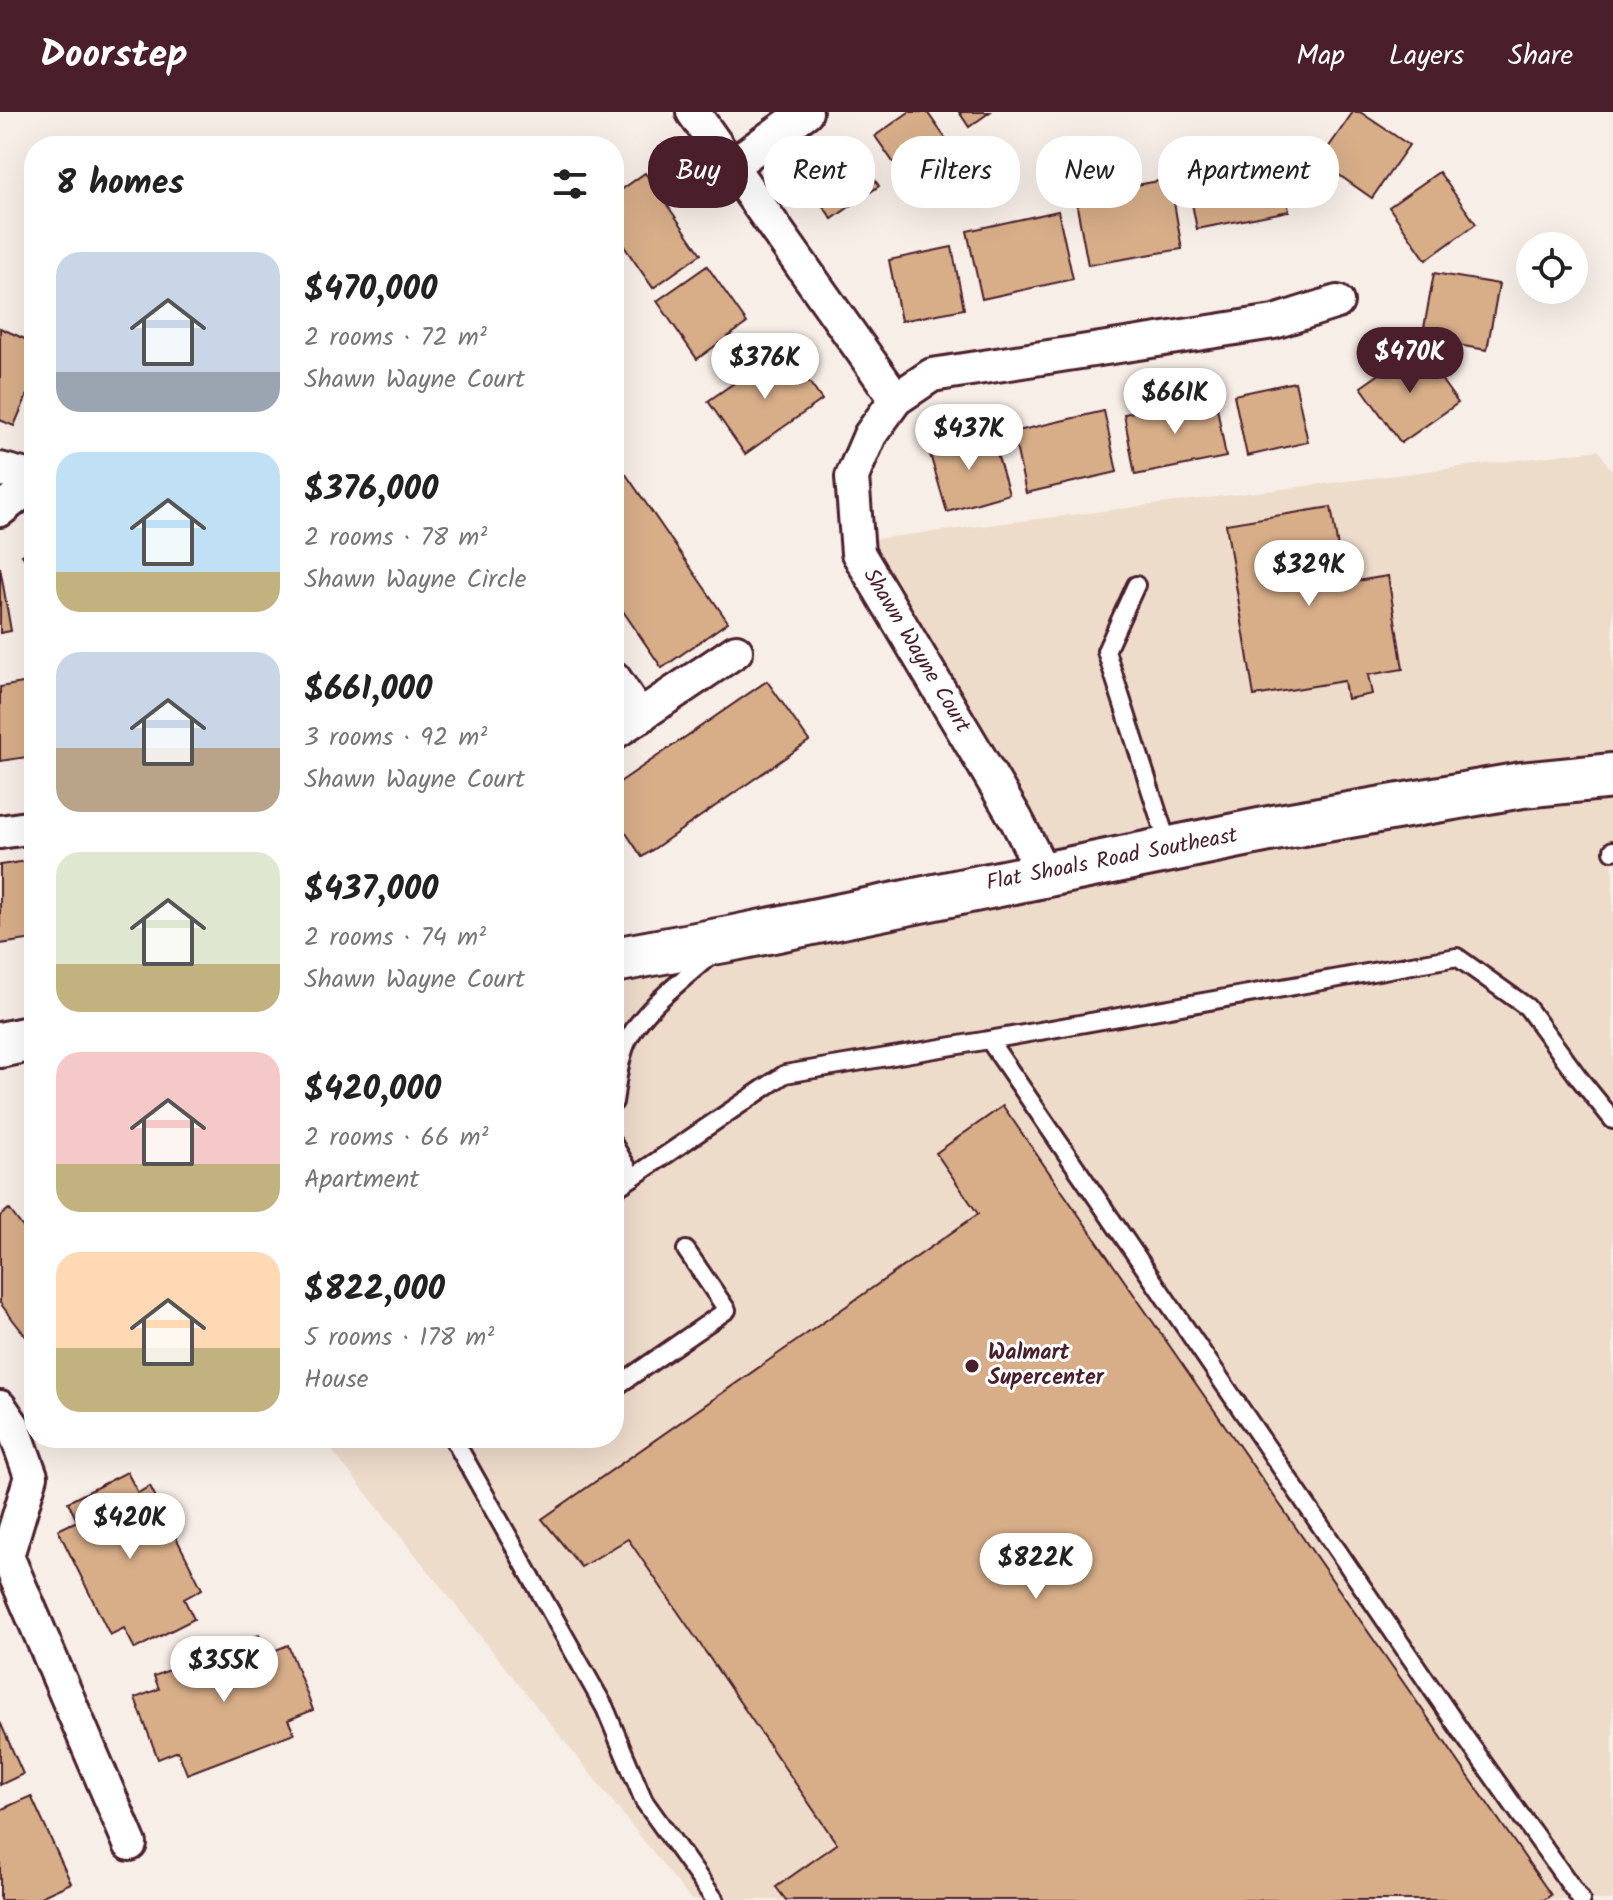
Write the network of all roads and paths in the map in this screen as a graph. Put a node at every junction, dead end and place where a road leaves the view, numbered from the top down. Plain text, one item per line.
1 (693, 112) edge
2 (806, 112) edge
3 (710, 136) edge
4 (748, 154) edge
5 (748, 190) edge
6 (1337, 302) dead end
7 (896, 399) junction
8 (0, 469) edge
9 (24, 477) edge
10 (24, 489) edge
11 (0, 510) edge
12 (1136, 585) dead end
13 (736, 651) dead end
14 (627, 725) edge
15 (1613, 776) edge
16 (24, 828) edge
17 (0, 832) edge
18 (1169, 850) junction
19 (1044, 874) junction
20 (729, 939) junction
21 (624, 958) edge
22 (24, 1040) edge
23 (989, 1040) junction
24 (0, 1045) edge
25 (624, 1053) edge
26 (1613, 1120) edge
27 (624, 1162) edge
28 (633, 1177) junction
29 (624, 1183) edge
30 (686, 1250) dead end
31 (624, 1381) edge
32 (0, 1407) edge
33 (459, 1448) edge
34 (130, 1844) dead end
35 (715, 1900) edge
36 (1581, 1900) edge

1 - 3 street
2 - 4 street
5 - 7 street
6 - 7 street, Shawn Wayne Court
7 - 19 street, Shawn Wayne Court
8 - 9 street
10 - 11 street
12 - 18 lane
13 - 14 street
15 - 18 street, Flat Shoals Road Southeast
16 - 17 street
18 - 19 street, Flat Shoals Road Southeast
19 - 20 street, Flat Shoals Road Southeast
20 - 21 street, Flat Shoals Road Southeast
20 - 25 lane
22 - 24 street
23 - 26 lane
23 - 28 lane
23 - 36 lane
27 - 28 lane
28 - 29 lane
30 - 31 lane
32 - 34 street
33 - 35 lane

